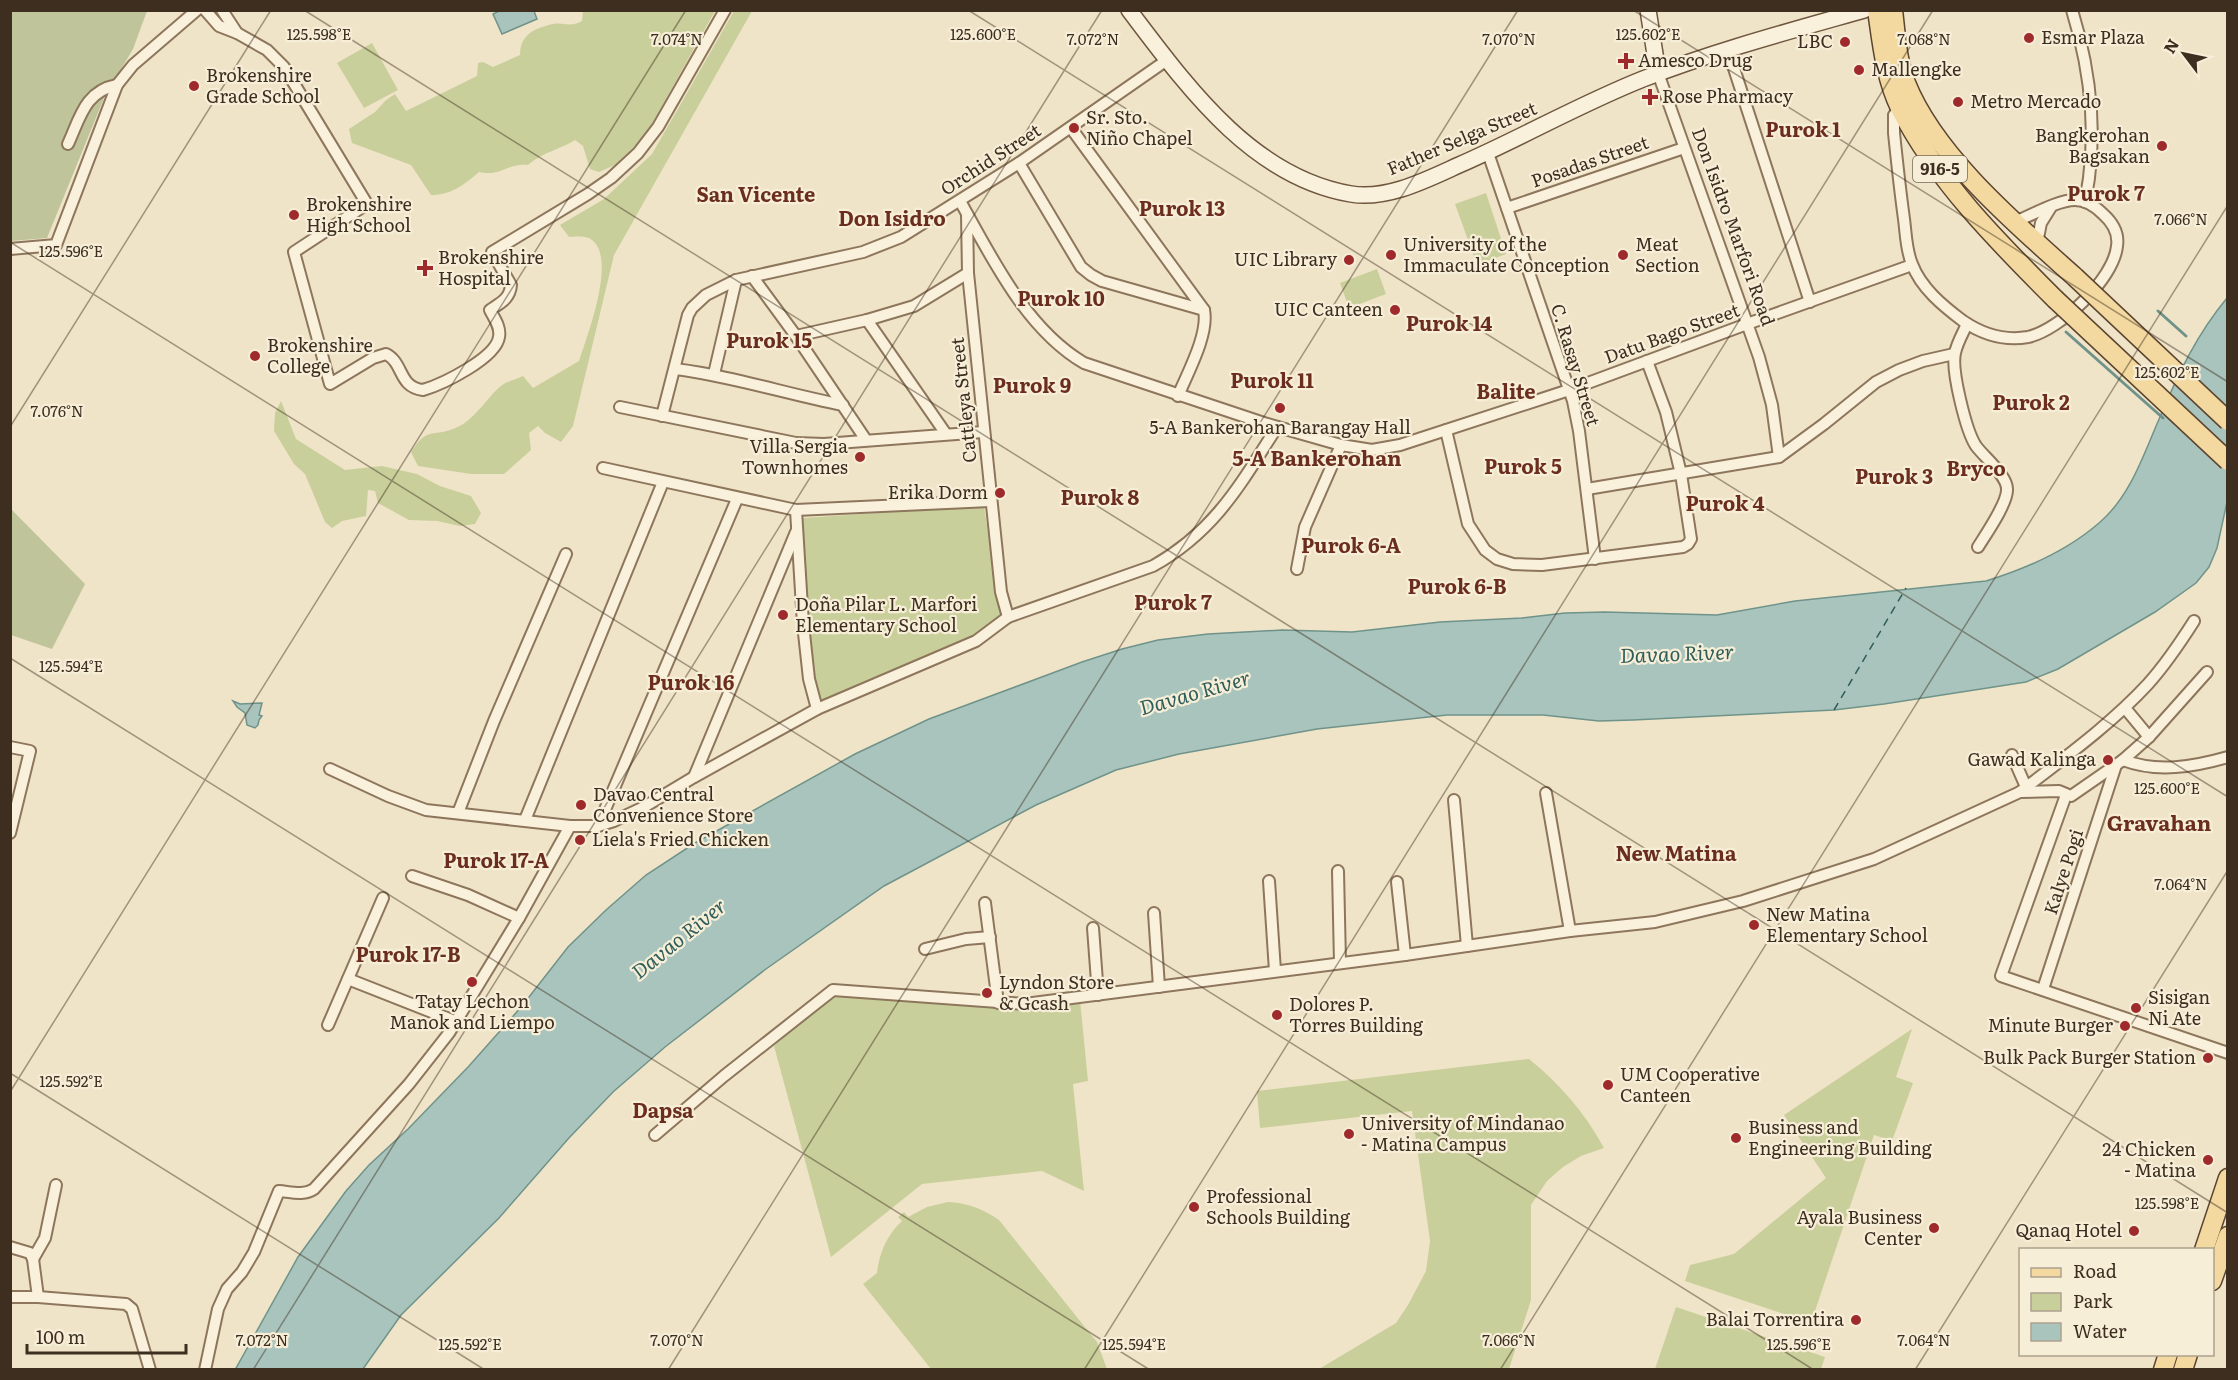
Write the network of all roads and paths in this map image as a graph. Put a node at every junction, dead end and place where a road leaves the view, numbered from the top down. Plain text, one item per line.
1 (197, 10) edge
2 (205, 10) edge
3 (222, 10) edge
4 (726, 10) edge
5 (1129, 10) edge
6 (1648, 10) edge
7 (1864, 10) edge
8 (1877, 10) edge
9 (1893, 10) edge
10 (2072, 10) edge
11 (237, 33) junction
12 (1728, 50) junction
13 (1167, 60) junction
14 (1658, 74) junction
15 (117, 85) junction
16 (1900, 108) junction
17 (1071, 128) junction
18 (68, 144) dead end
19 (1684, 148) junction
20 (1488, 153) junction
21 (1019, 163) junction
22 (960, 201) junction
23 (2085, 202) junction
24 (2051, 207) junction
25 (1507, 208) junction
26 (967, 214) junction
27 (2015, 222) junction
28 (2037, 243) junction
29 (10, 249) edge
30 (1912, 266) junction
31 (968, 273) junction
32 (752, 276) junction
33 (736, 280) junction
34 (1810, 302) junction
35 (1204, 310) junction
36 (867, 320) junction
37 (1747, 324) junction
38 (1967, 324) junction
39 (796, 336) junction
40 (1954, 354) junction
41 (1647, 361) junction
42 (675, 369) junction
43 (714, 374) junction
44 (1569, 390) junction
45 (1178, 396) junction
46 (843, 405) junction
47 (620, 407) dead end
48 (662, 416) junction
49 (2228, 422) edge
50 (1277, 427) junction
51 (1446, 430) junction
52 (983, 432) junction
53 (946, 434) junction
54 (866, 440) junction
55 (1341, 445) junction
56 (1779, 457) junction
57 (2228, 461) edge
58 (603, 468) dead end
59 (1681, 474) junction
60 (663, 482) junction
61 (1587, 489) junction
62 (736, 499) junction
63 (990, 501) junction
64 (796, 510) junction
65 (796, 532) junction
66 (1978, 547) dead end
67 (566, 554) dead end
68 (1595, 559) junction
69 (1297, 569) dead end
70 (1008, 617) junction
71 (2194, 621) dead end
72 (2207, 672) dead end
73 (2125, 708) junction
74 (817, 709) junction
75 (2149, 736) junction
76 (10, 747) edge
77 (2012, 755) dead end
78 (2228, 757) edge
79 (2120, 763) junction
80 (330, 770) dead end
81 (694, 777) junction
82 (2023, 789) junction
83 (1546, 793) dead end
84 (2066, 795) junction
85 (1454, 800) dead end
86 (458, 813) junction
87 (525, 820) junction
88 (570, 826) junction
89 (598, 826) junction
90 (10, 833) edge
91 (1338, 871) dead end
92 (412, 876) dead end
93 (1269, 881) dead end
94 (1397, 882) dead end
95 (383, 898) dead end
96 (985, 903) dead end
97 (1154, 913) dead end
98 (519, 918) junction
99 (1093, 928) dead end
100 (1570, 931) junction
101 (990, 937) junction
102 (1467, 946) junction
103 (925, 949) dead end
104 (1405, 955) junction
105 (1340, 963) junction
106 (1275, 971) junction
107 (348, 980) junction
108 (1159, 987) junction
109 (2043, 990) junction
110 (1098, 995) junction
111 (998, 1003) junction
112 (457, 1022) junction
113 (328, 1025) dead end
114 (2228, 1053) edge
115 (655, 1135) dead end
116 (2228, 1178) edge
117 (56, 1185) dead end
118 (2228, 1236) edge
119 (10, 1247) edge
120 (2205, 1248) edge
121 (33, 1259) junction
122 (2214, 1275) edge
123 (10, 1297) edge
124 (38, 1297) junction
125 (150, 1370) edge
126 (205, 1370) edge

1 - 15 street
2 - 11 street
3 - 11 street
4 - 11 street
5 - 13 main road, Father Selga Street
6 - 14 main road, Don Isidro Marfori Road
7 - 12 main road, Father Selga Street
8 - 16 main road, 916-5
9 - 27 main road, 916-5
10 - 23 street
12 - 14 main road, Father Selga Street
12 - 34 street
13 - 17 street, Orchid Street
13 - 20 main road, Father Selga Street
14 - 19 street, Don Isidro Marfori Road
14 - 20 main road, Father Selga Street
15 - 18 street
15 - 29 street
16 - 30 street
16 - 57 main road, 916-5, bridge
17 - 21 street, Orchid Street
17 - 35 street
19 - 25 street, Posadas Street
19 - 37 street, Don Isidro Marfori Road
20 - 25 street, C. Rasay Street
21 - 22 street, Orchid Street
21 - 35 street
22 - 26 street, Datu Bago Street
22 - 32 street, Orchid Street
23 - 24 street
23 - 38 street
24 - 27 street
24 - 28 street
25 - 44 street, C. Rasay Street
26 - 31 street, Cattleya Street
26 - 45 street, Datu Bago Street
27 - 28 main road, 916-5
28 - 49 main road, 916-5, bridge
30 - 34 street, Datu Bago Street
30 - 38 street
31 - 36 street
31 - 52 street, Cattleya Street
32 - 33 street, Orchid Street
32 - 39 street
33 - 42 street, Orchid Street
33 - 43 street
34 - 37 street, Datu Bago Street
35 - 45 street
36 - 39 street
36 - 53 street
37 - 41 street, Datu Bago Street
37 - 56 street, Don Isidro Marfori Road
38 - 40 street
39 - 46 street
40 - 56 street
40 - 66 street
41 - 44 street, Datu Bago Street
41 - 59 street
42 - 43 street
42 - 48 street, Orchid Street
43 - 46 street
44 - 51 street, Datu Bago Street
44 - 61 street, C. Rasay Street
45 - 50 street, Datu Bago Street
46 - 54 street
47 - 48 street
48 - 54 street
50 - 55 street, Datu Bago Street
50 - 70 street
51 - 55 street, Datu Bago Street
51 - 68 street
52 - 53 street
52 - 63 street, Cattleya Street
53 - 54 street
55 - 69 street
56 - 59 street
58 - 60 street
59 - 61 street
59 - 68 street
60 - 62 street
60 - 87 street
61 - 68 street, C. Rasay Street
62 - 64 street
62 - 89 street
63 - 64 street
63 - 70 street, Cattleya Street
64 - 65 street
65 - 74 street
65 - 81 street
67 - 86 street
70 - 74 street
71 - 73 street
72 - 75 street
73 - 75 street
73 - 82 street
74 - 81 street
75 - 79 street
76 - 90 street
77 - 82 street
78 - 79 street
79 - 84 street
79 - 109 street, Kalye Pogi
80 - 86 street
81 - 89 street
82 - 84 street
82 - 100 street
83 - 100 street
84 - 109 street
85 - 102 street
86 - 87 street
87 - 88 street
88 - 89 street
88 - 98 street
91 - 105 street
92 - 98 street
93 - 106 street
94 - 104 street
95 - 107 street
96 - 101 street
97 - 108 street
98 - 112 street
99 - 110 street
100 - 102 street
101 - 103 street
101 - 111 street
102 - 104 street
104 - 105 street
105 - 106 street
106 - 108 street
107 - 112 street
107 - 113 street
108 - 110 street
109 - 114 street
110 - 111 street
111 - 115 street
112 - 126 street
116 - 120 main road
117 - 121 street
118 - 122 main road
119 - 121 street
121 - 124 street
123 - 124 street
124 - 125 street

